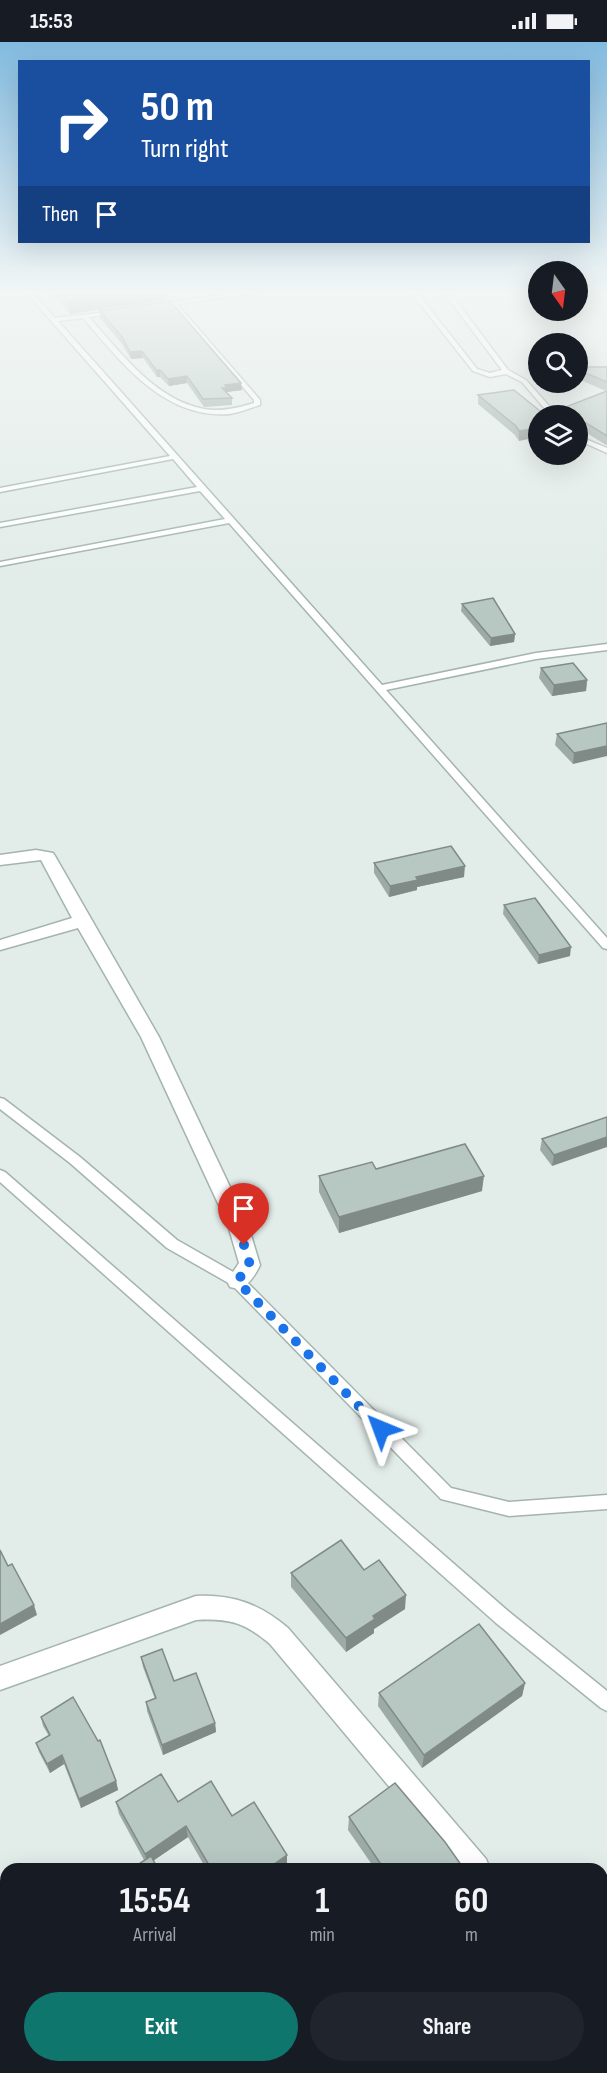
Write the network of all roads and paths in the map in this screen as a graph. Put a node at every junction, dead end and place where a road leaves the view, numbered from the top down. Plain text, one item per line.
1 (110, 385) edge
2 (150, 385) edge
3 (244, 385) edge
4 (527, 385) edge
5 (545, 405) edge
6 (588, 442) edge
7 (607, 450) edge
8 (174, 457) junction
9 (202, 488) junction
10 (0, 490) edge
11 (231, 520) junction
12 (0, 525) edge
13 (0, 564) edge
14 (607, 647) edge
15 (380, 688) junction
16 (0, 860) edge
17 (82, 921) junction
18 (0, 945) edge
19 (607, 945) edge
20 (0, 1101) edge
21 (0, 1175) edge
22 (237, 1281) junction
23 (607, 1503) edge
24 (0, 1678) edge
25 (607, 1702) edge
26 (471, 1863) edge

1 - 8 lane
2 - 3 lane
4 - 5 lane
6 - 7 lane
8 - 9 lane
8 - 10 lane
9 - 11 lane
9 - 12 lane
11 - 13 lane
11 - 15 lane
14 - 15 lane
15 - 19 lane
16 - 17 street
17 - 18 street
17 - 22 street
20 - 22 lane
21 - 25 lane
22 - 23 lane
24 - 26 street

